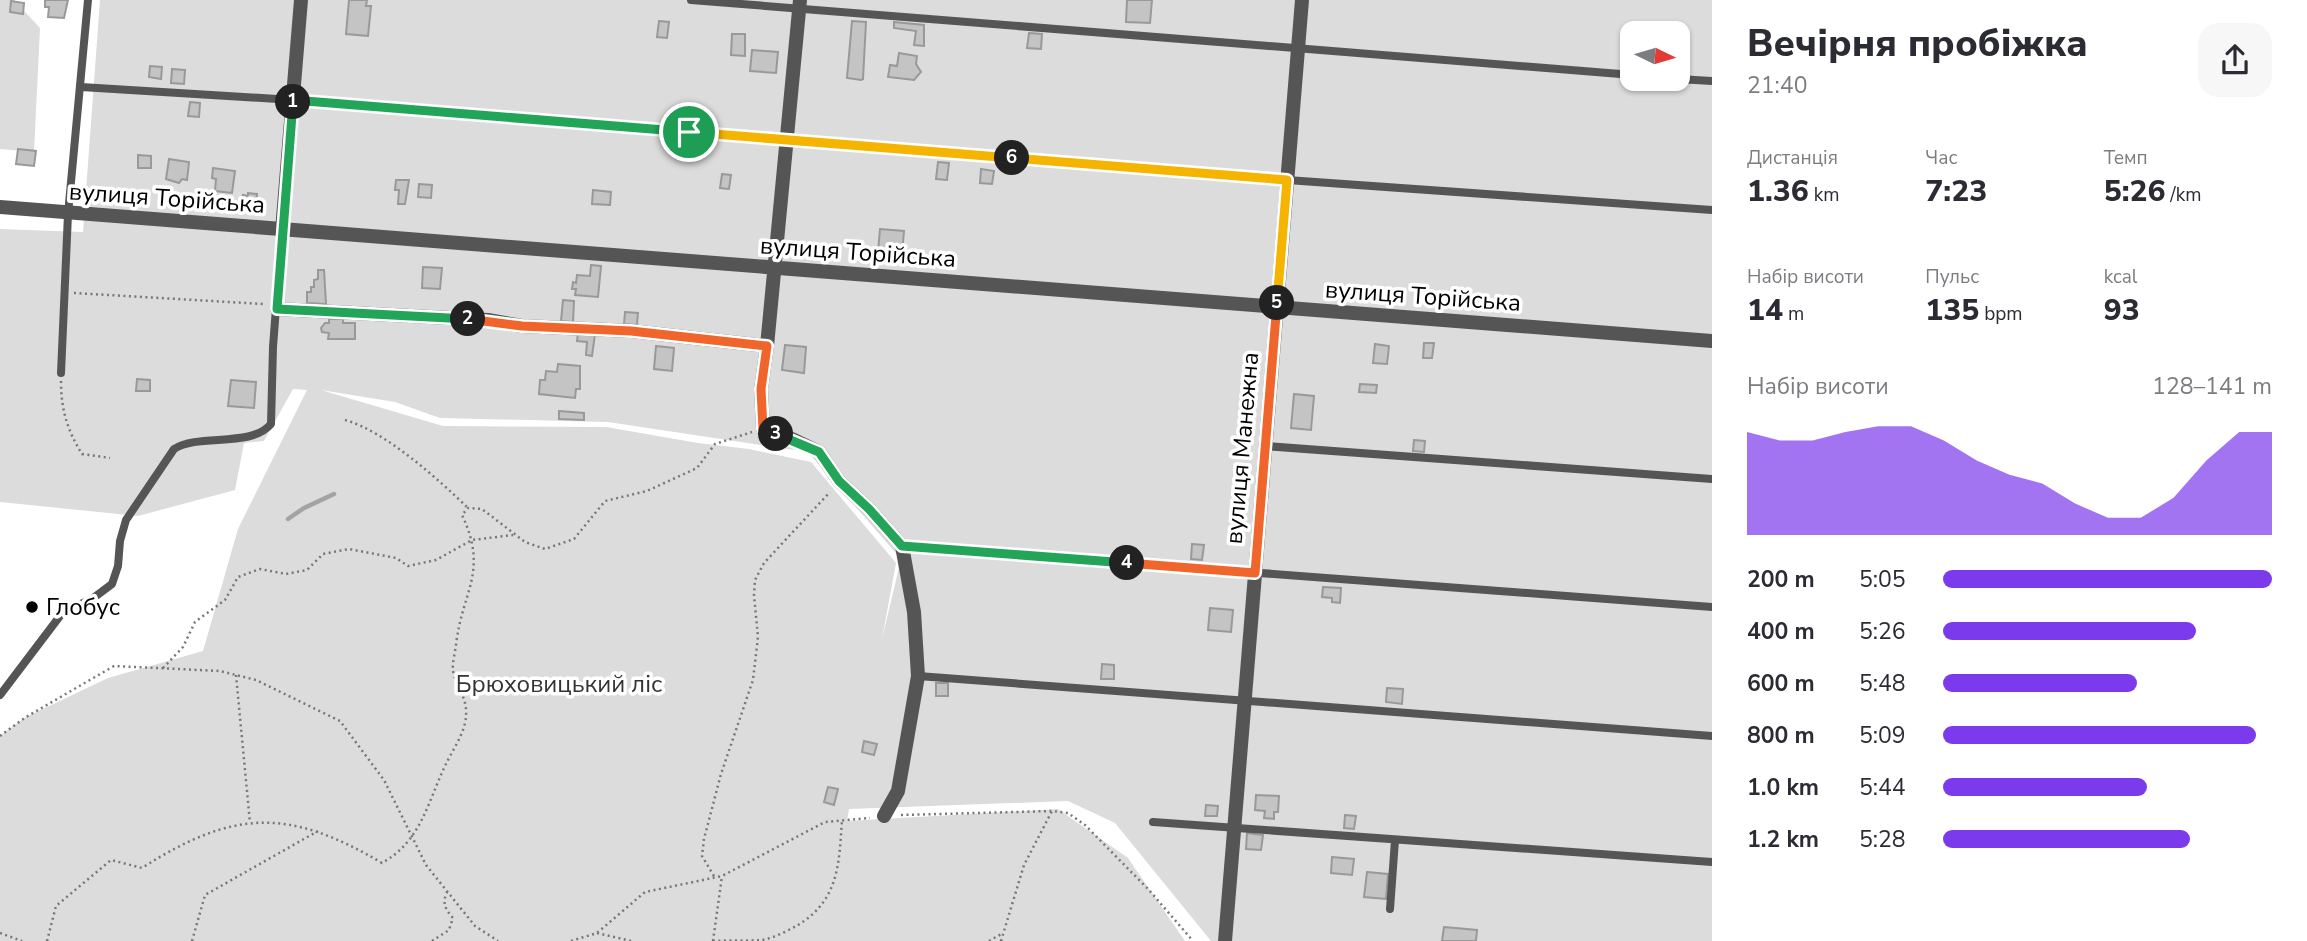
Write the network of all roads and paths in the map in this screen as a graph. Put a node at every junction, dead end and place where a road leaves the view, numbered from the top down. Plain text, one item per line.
1 (88, 0) edge
2 (302, 0) edge
3 (691, 0) edge
4 (1302, 0) edge
5 (799, 5) edge
6 (1298, 50) junction
7 (1620, 74) edge
8 (1690, 80) edge
9 (1712, 81) edge
10 (80, 87) junction
11 (293, 100) junction
12 (788, 140) junction
13 (1287, 180) junction
14 (0, 207) edge
15 (1712, 210) edge
16 (68, 214) junction
17 (282, 230) junction
18 (774, 268) junction
19 (65, 292) junction
20 (277, 307) junction
21 (1276, 307) junction
22 (1712, 341) edge
23 (767, 346) junction
24 (61, 373) joint
25 (345, 420) dead end
26 (763, 429) junction
27 (1265, 446) junction
28 (110, 458) dead end
29 (1712, 479) edge
30 (839, 481) junction
31 (468, 508) junction
32 (515, 535) junction
33 (472, 540) junction
34 (902, 546) junction
35 (1255, 573) junction
36 (1712, 607) edge
37 (163, 668) junction
38 (236, 675) junction
39 (918, 676) junction
40 (0, 695) edge
41 (1244, 700) junction
42 (0, 736) edge
43 (1712, 737) edge
44 (1052, 811) junction
45 (884, 816) junction
46 (842, 820) junction
47 (1153, 822) dead end
48 (250, 823) junction
49 (1234, 829) junction
50 (318, 831) junction
51 (413, 838) junction
52 (1395, 840) junction
53 (1712, 862) edge
54 (722, 876) junction
55 (715, 877) junction
56 (447, 891) junction
57 (1390, 909) dead end
58 (0, 933) edge
59 (597, 933) junction
60 (1003, 933) junction
61 (22, 941) edge
62 (47, 941) edge
63 (192, 941) edge
64 (432, 941) edge
65 (498, 941) edge
66 (571, 941) edge
67 (631, 941) edge
68 (713, 941) edge
69 (989, 941) edge
70 (1001, 941) edge
71 (1193, 941) edge
72 (1224, 941) edge

1 - 10 lane
2 - 11 street
3 - 5 lane
4 - 6 street, вулиця Манежна
5 - 6 lane
5 - 12 street
6 - 7 lane
6 - 13 street, вулиця Манежна
8 - 9 lane
10 - 11 lane
10 - 16 lane
11 - 12 lane
11 - 17 street
12 - 13 lane
12 - 18 street
13 - 15 lane
13 - 21 street, вулиця Манежна
14 - 16 street, вулиця Торійська
16 - 17 street, вулиця Торійська
16 - 19 lane
17 - 18 street, вулиця Торійська
17 - 20 lane
18 - 21 street, вулиця Торійська
18 - 23 street
19 - 20 path
19 - 24 lane
20 - 23 street
20 - 40 lane
21 - 22 street, вулиця Торійська
21 - 27 street, вулиця Манежна
23 - 26 street
24 - 28 path
25 - 31 path
26 - 30 street
26 - 32 path
27 - 29 lane
27 - 35 street, вулиця Манежна
30 - 34 street
30 - 55 path
31 - 32 path
31 - 33 path
32 - 33 path
33 - 37 path
33 - 51 path
34 - 35 lane
34 - 39 street
35 - 36 lane
35 - 41 street, вулиця Манежна
37 - 38 path
37 - 42 path
38 - 48 path
38 - 51 path
39 - 41 lane
39 - 45 street
41 - 43 lane
41 - 49 street, вулиця Манежна
44 - 45 path
44 - 60 path
44 - 71 path
45 - 46 path
46 - 54 path
46 - 68 path
47 - 49 lane
48 - 50 path
48 - 62 path
49 - 52 lane
49 - 72 street, вулиця Манежна
50 - 51 path
50 - 63 path
51 - 56 path
52 - 53 lane
52 - 57 lane
54 - 55 path
54 - 68 path
55 - 59 path
56 - 64 path
56 - 65 path
58 - 61 path
59 - 66 path
59 - 67 path
60 - 69 path
60 - 70 path

